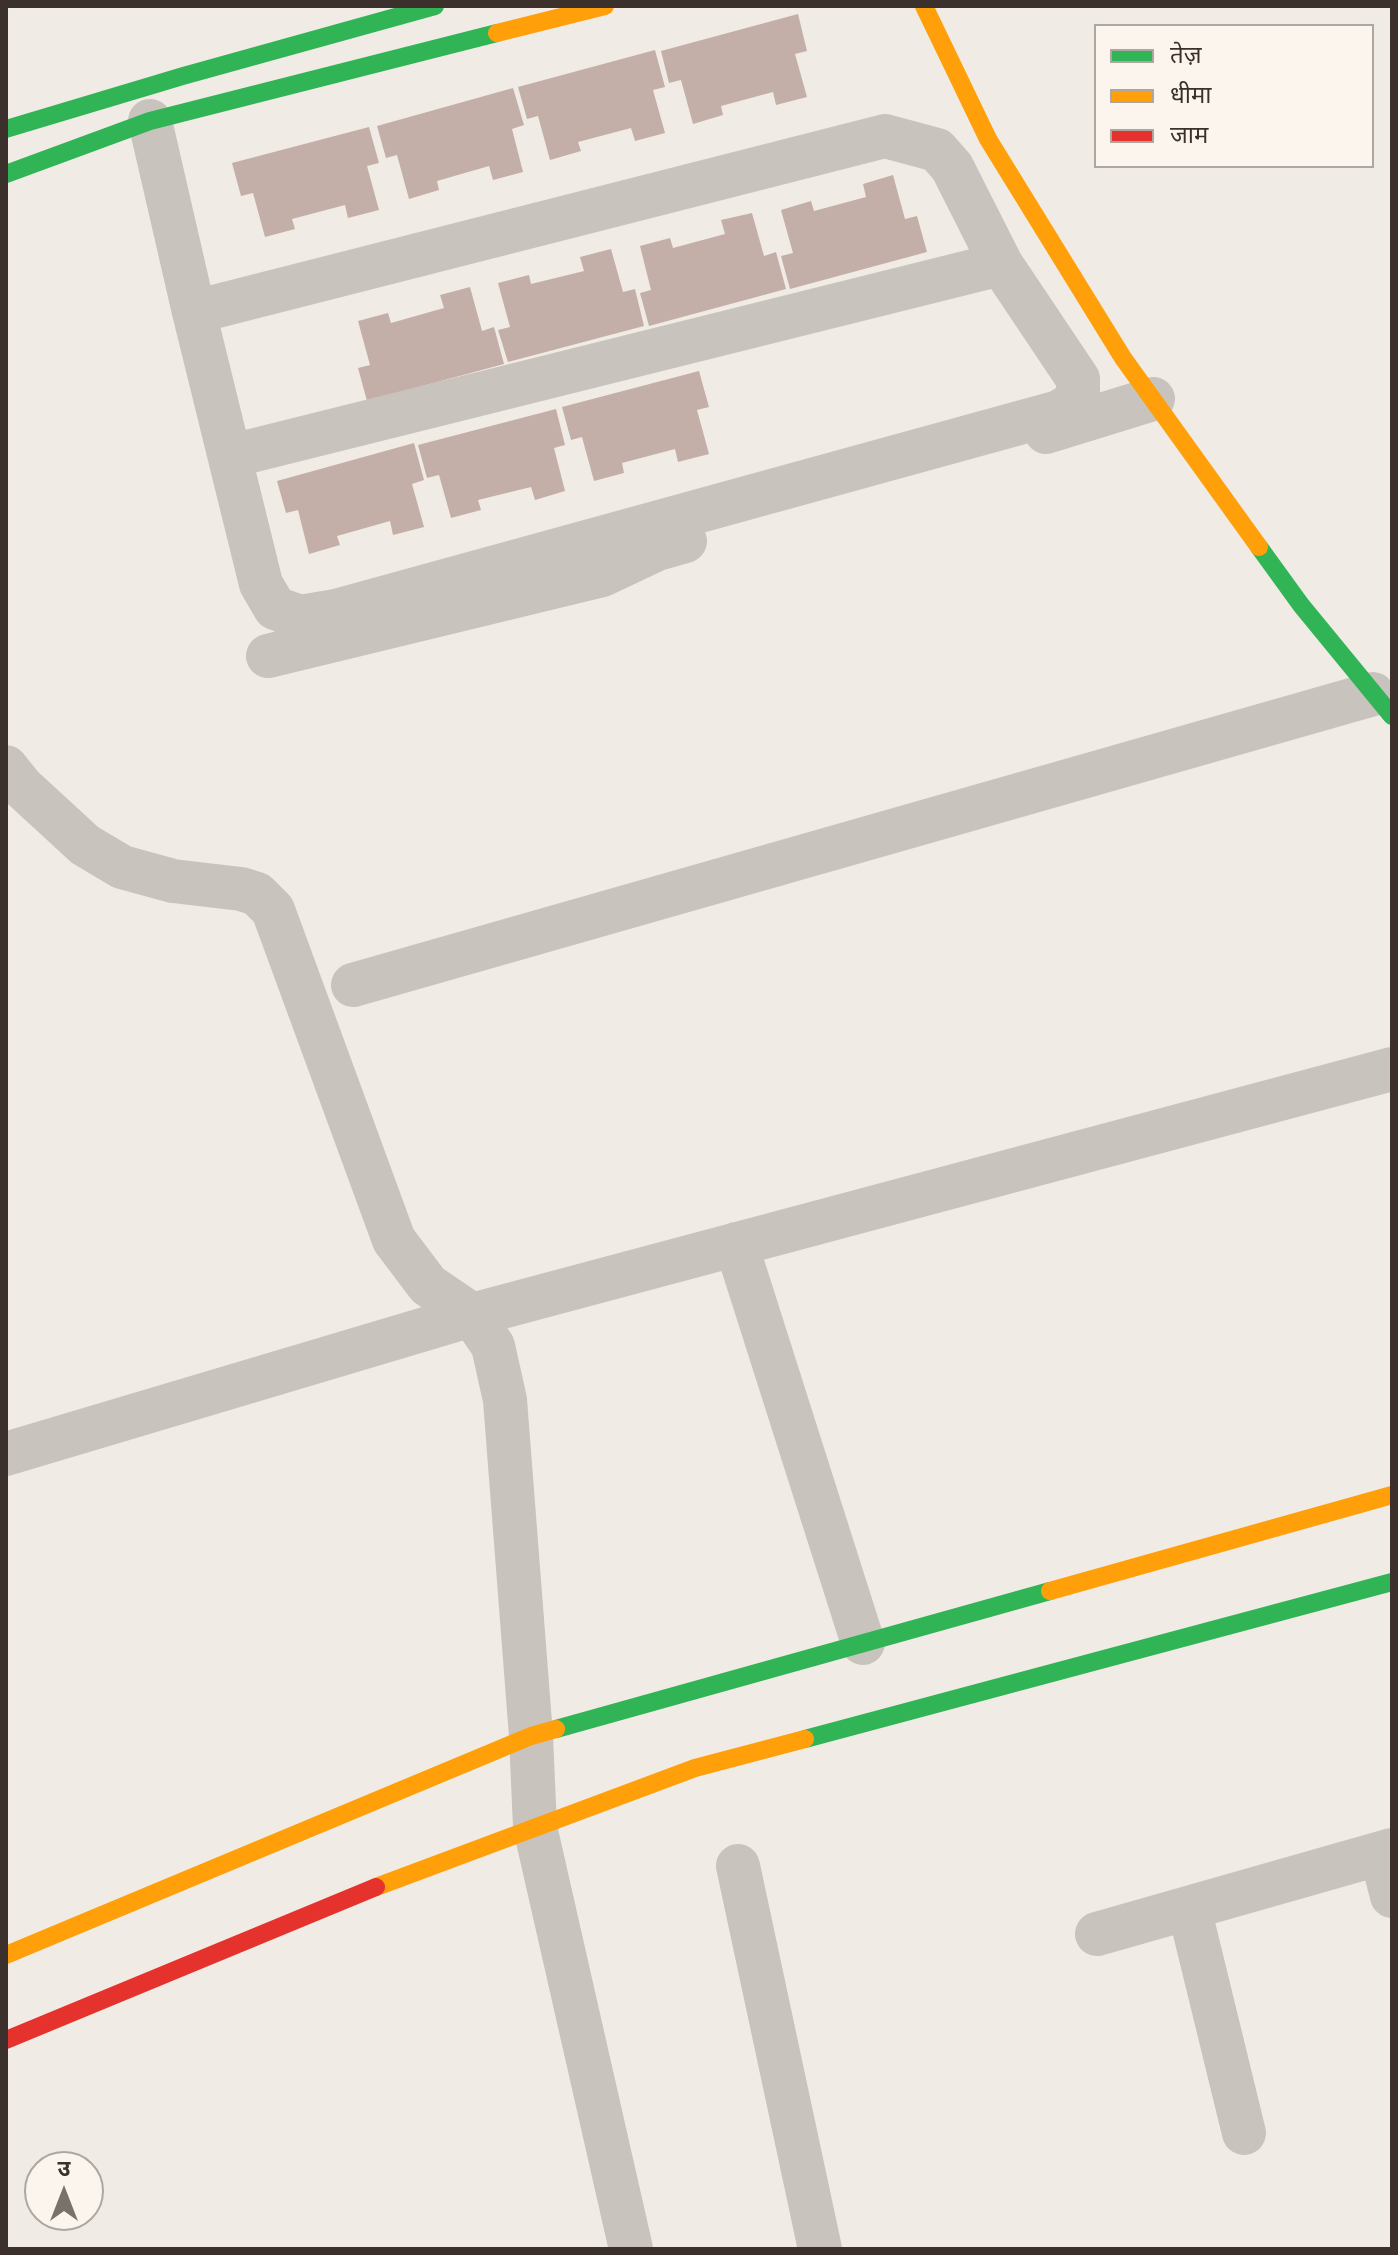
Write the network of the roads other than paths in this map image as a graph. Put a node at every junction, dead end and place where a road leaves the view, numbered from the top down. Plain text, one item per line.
1 (435, 6) edge
2 (605, 6) edge
3 (924, 6) edge
4 (150, 121) junction
5 (6, 129) edge
6 (6, 174) edge
7 (1001, 264) junction
8 (194, 312) junction
9 (1153, 399) junction
10 (231, 456) junction
11 (268, 656) dead end
12 (1383, 705) edge
13 (6, 767) edge
14 (353, 985) dead end
15 (1392, 1069) edge
16 (736, 1244) junction
17 (472, 1315) junction
18 (6, 1454) edge
19 (1392, 1495) edge
20 (1392, 1582) edge
21 (863, 1643) junction
22 (531, 1736) junction
23 (535, 1827) junction
24 (1386, 1852) edge
25 (738, 1866) dead end
26 (1392, 1896) edge
27 (1189, 1908) junction
28 (1097, 1934) dead end
29 (6, 1955) edge
30 (6, 2040) edge
31 (1244, 2133) dead end
32 (631, 2249) edge
33 (820, 2249) edge

1 - 5 street
2 - 4 street
3 - 9 street
4 - 6 street
4 - 8 street
7 - 8 street
7 - 10 street
7 - 10 street
8 - 10 street
9 - 11 street
9 - 12 street
12 - 14 street
13 - 17 street
15 - 16 street
16 - 17 street
16 - 21 street
17 - 18 street
17 - 22 street
19 - 21 street
20 - 23 street
21 - 22 street
22 - 23 street
22 - 29 street
23 - 30 street
23 - 32 street
24 - 26 street
24 - 27 street
25 - 33 street
27 - 28 street
27 - 31 street

